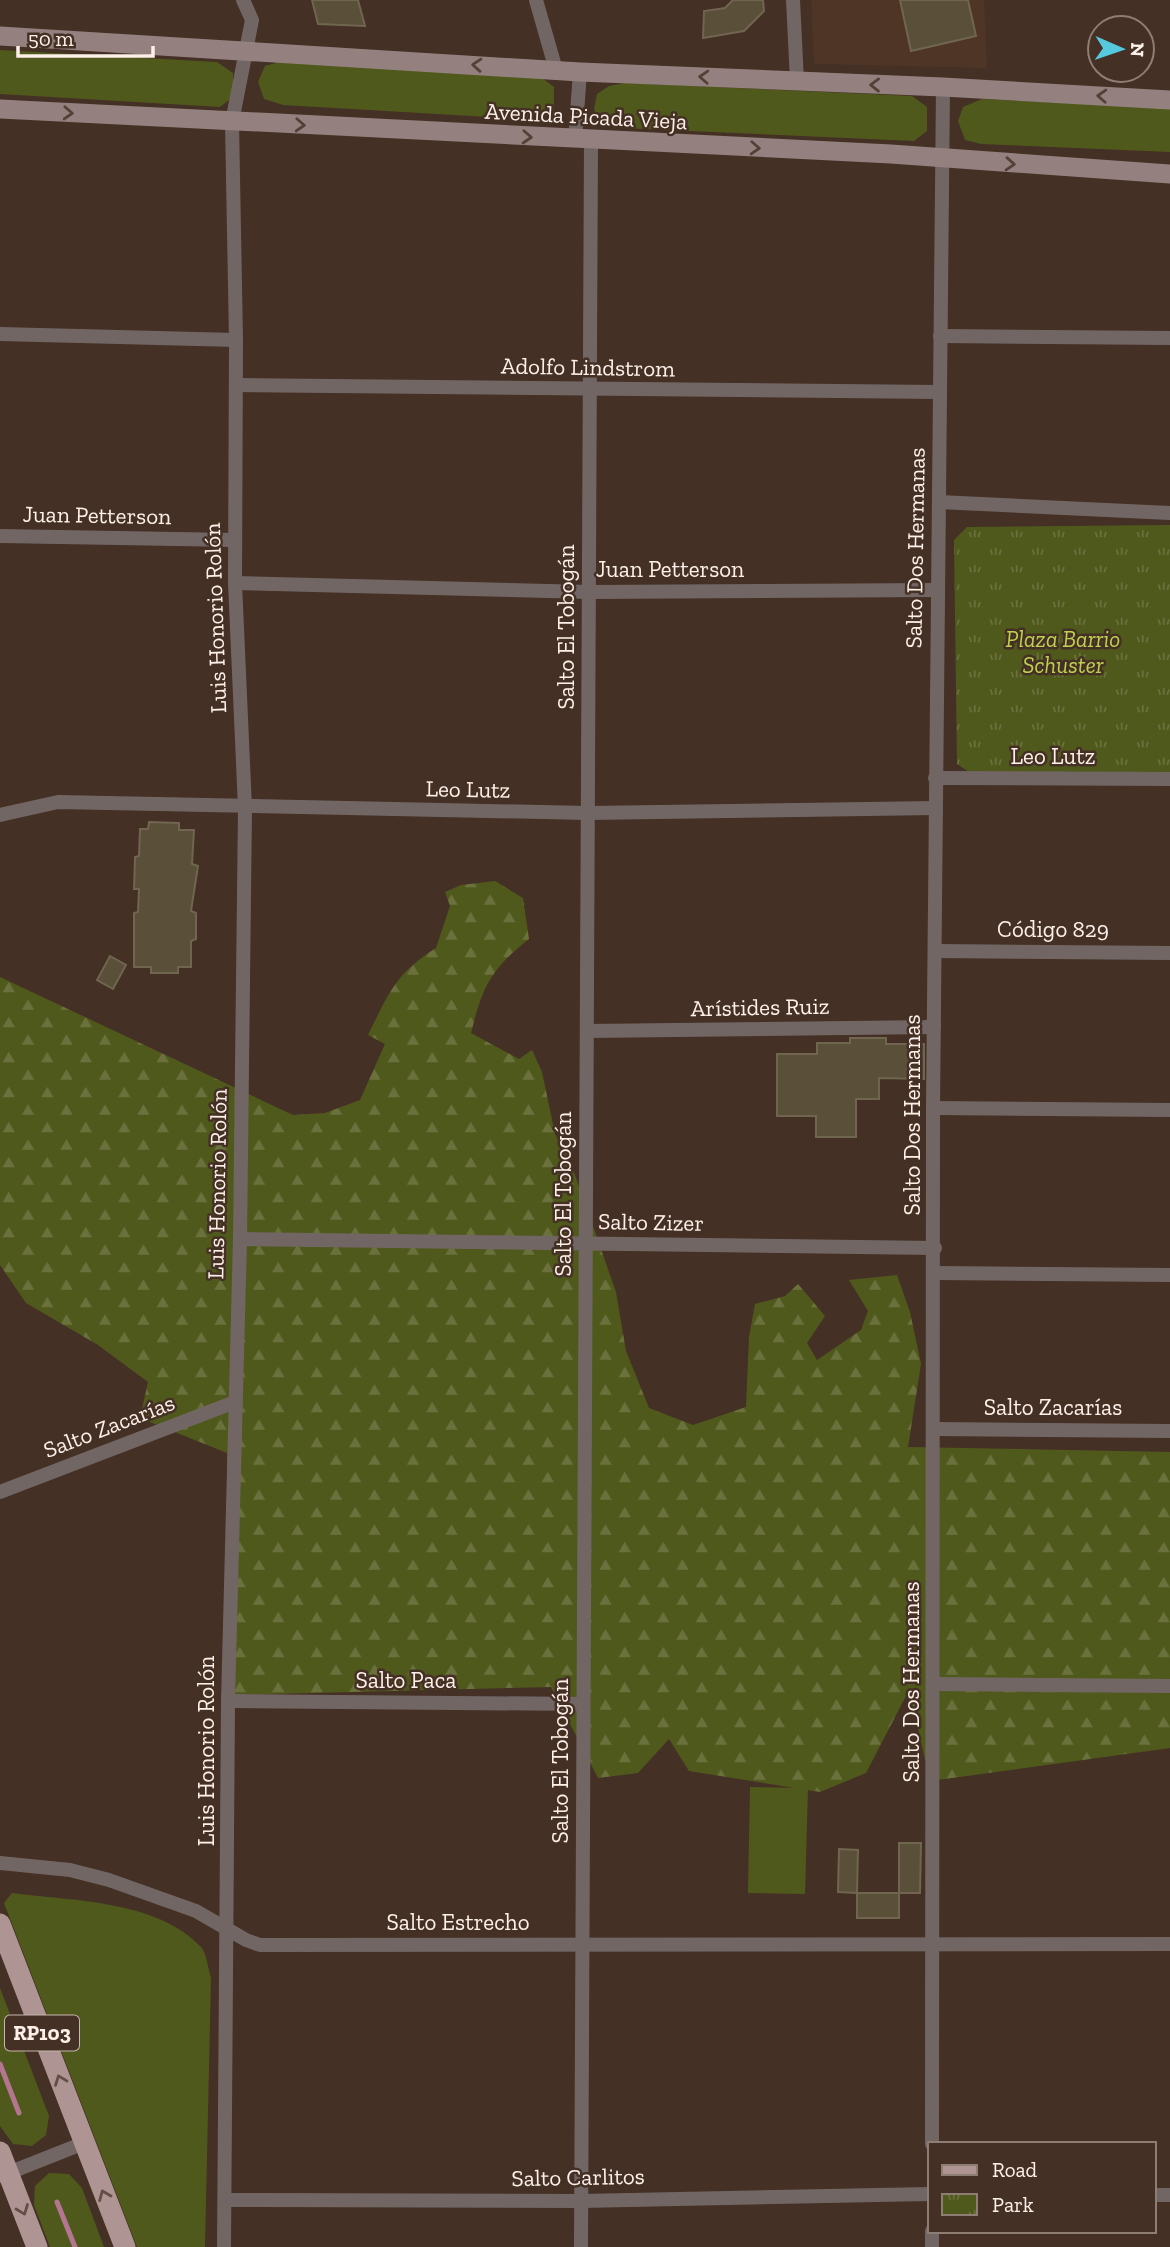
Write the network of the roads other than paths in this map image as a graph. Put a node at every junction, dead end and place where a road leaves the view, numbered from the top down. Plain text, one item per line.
1 (243, 0) edge
2 (536, 0) edge
3 (793, 0) edge
4 (0, 36) edge
5 (244, 50) junction
6 (556, 70) junction
7 (580, 72) junction
8 (797, 81) junction
9 (943, 87) junction
10 (1170, 100) edge
11 (0, 109) edge
12 (232, 122) junction
13 (583, 140) junction
14 (942, 159) junction
15 (1170, 174) edge
16 (0, 334) edge
17 (940, 336) junction
18 (1170, 338) edge
19 (236, 340) junction
20 (236, 385) junction
21 (590, 390) junction
22 (940, 392) junction
23 (939, 502) junction
24 (1170, 513) edge
25 (0, 536) edge
26 (235, 540) junction
27 (235, 583) junction
28 (938, 590) junction
29 (589, 592) junction
30 (935, 778) junction
31 (1170, 779) edge
32 (244, 808) junction
33 (936, 808) junction
34 (588, 813) junction
35 (0, 815) edge
36 (935, 951) junction
37 (1170, 953) edge
38 (934, 1027) junction
39 (587, 1031) junction
40 (933, 1108) junction
41 (1170, 1110) edge
42 (240, 1239) junction
43 (586, 1244) junction
44 (935, 1248) junction
45 (936, 1273) junction
46 (1170, 1275) edge
47 (235, 1402) junction
48 (935, 1429) junction
49 (1170, 1431) edge
50 (0, 1492) edge
51 (934, 1684) junction
52 (1170, 1686) edge
53 (228, 1701) junction
54 (583, 1704) junction
55 (0, 1863) edge
56 (0, 1924) edge
57 (228, 1928) junction
58 (582, 1944) junction
59 (933, 1944) junction
60 (1170, 1944) edge
61 (932, 2142) edge
62 (84, 2143) junction
63 (0, 2152) edge
64 (4, 2175) edge
65 (928, 2194) edge
66 (225, 2200) junction
67 (581, 2201) junction
68 (37, 2247) edge
69 (125, 2247) edge
70 (224, 2247) edge
71 (580, 2247) edge

1 - 5 street, Luis Honorio Rolón
2 - 6 street
3 - 8 street
4 - 5 street, Avenida Picada Vieja
6 -> 5 street, Avenida Picada Vieja
5 - 12 street, Luis Honorio Rolón
6 - 7 street, Avenida Picada Vieja
8 -> 7 street, Avenida Picada Vieja
7 - 13 street, Salto El Tobogán
9 -> 8 street, Avenida Picada Vieja
10 -> 9 street, Avenida Picada Vieja
9 - 14 street, Salto Dos Hermanas
11 -> 12 street, Avenida Picada Vieja
12 -> 13 street, Avenida Picada Vieja
12 - 19 street, Luis Honorio Rolón
13 -> 14 street, Avenida Picada Vieja
13 - 21 street, Salto El Tobogán
14 -> 15 street, Avenida Picada Vieja
14 - 17 street, Salto Dos Hermanas
16 - 19 street
17 - 18 street
17 - 22 street, Salto Dos Hermanas
19 - 20 street, Luis Honorio Rolón
20 - 21 street, Adolfo Lindstrom
20 - 26 street, Luis Honorio Rolón
21 - 22 street, Adolfo Lindstrom
21 - 29 street, Salto El Tobogán
22 - 23 street, Salto Dos Hermanas
23 - 24 street
23 - 28 street, Salto Dos Hermanas
25 - 26 street, Juan Petterson
26 - 27 street, Luis Honorio Rolón
27 - 29 street, Juan Petterson
27 - 32 street, Luis Honorio Rolón
28 - 29 street, Juan Petterson
28 - 30 street, Salto Dos Hermanas
29 - 34 street, Salto El Tobogán
30 - 31 street, Leo Lutz
30 - 33 street, Salto Dos Hermanas
32 - 34 street, Leo Lutz
32 - 35 street, Leo Lutz
32 - 42 street, Luis Honorio Rolón
33 - 34 street, Leo Lutz
33 - 36 street, Salto Dos Hermanas
34 - 39 street, Salto El Tobogán
36 - 37 street, Código 829
36 - 38 street, Salto Dos Hermanas
38 - 39 street, Arístides Ruiz
38 - 40 street, Salto Dos Hermanas
39 - 43 street, Salto El Tobogán
40 - 41 street
40 - 44 street, Salto Dos Hermanas
42 - 43 street, Salto Zizer
42 - 47 street, Luis Honorio Rolón
43 - 44 street, Salto Zizer
43 - 54 street, Salto El Tobogán
44 - 45 street, Salto Dos Hermanas
45 - 46 street
45 - 48 street, Salto Dos Hermanas
47 - 50 street, Salto Zacarías
47 - 53 street, Luis Honorio Rolón
48 - 49 street, Salto Zacarías
48 - 51 street, Salto Dos Hermanas
51 - 52 street
51 - 59 street, Salto Dos Hermanas
53 - 54 street, Salto Paca
53 - 57 street, Luis Honorio Rolón
54 - 58 street, Salto El Tobogán
55 - 57 street, Salto Estrecho
62 -> 56 main road, RP103
57 - 58 street, Salto Estrecho
57 - 66 street, Luis Honorio Rolón
58 - 59 street, Salto Estrecho
58 - 67 street, Salto El Tobogán
59 - 60 street, Salto Estrecho
59 - 61 street, Salto Dos Hermanas
62 - 64 street
69 -> 62 main road, RP103
63 - 64 main road
64 -> 68 main road
65 - 67 street, Salto Carlitos
66 - 67 street, Salto Carlitos
66 - 70 street, Luis Honorio Rolón
67 - 71 street, Salto El Tobogán

